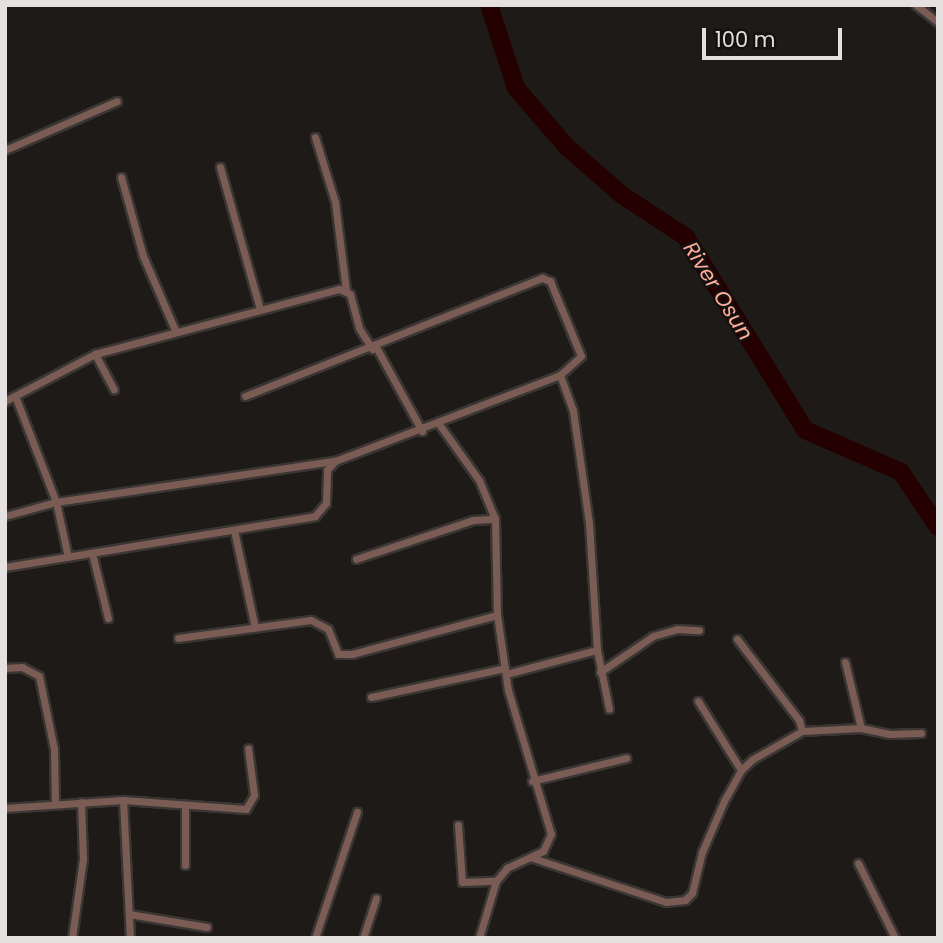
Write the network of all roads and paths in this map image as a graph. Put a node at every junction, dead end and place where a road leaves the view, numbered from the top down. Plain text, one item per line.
1 (916, 5) edge
2 (938, 22) edge
3 (117, 101) dead end
4 (315, 138) dead end
5 (5, 150) edge
6 (220, 167) dead end
7 (121, 177) dead end
8 (346, 290) junction
9 (260, 309) junction
10 (175, 330) junction
11 (374, 348) junction
12 (95, 354) junction
13 (560, 375) junction
14 (114, 388) dead end
15 (15, 396) junction
16 (245, 396) dead end
17 (5, 401) edge
18 (439, 424) junction
19 (422, 431) junction
20 (335, 461) junction
21 (56, 502) junction
22 (5, 516) edge
23 (495, 519) junction
24 (234, 530) junction
25 (92, 553) junction
26 (68, 557) junction
27 (356, 559) dead end
28 (5, 567) edge
29 (497, 615) junction
30 (108, 618) dead end
31 (255, 628) junction
32 (699, 630) dead end
33 (178, 638) dead end
34 (737, 639) dead end
35 (597, 650) junction
36 (845, 662) dead end
37 (5, 668) edge
38 (506, 671) junction
39 (600, 672) junction
40 (371, 697) dead end
41 (698, 701) dead end
42 (609, 709) dead end
43 (861, 728) junction
44 (802, 731) junction
45 (921, 733) dead end
46 (248, 748) dead end
47 (626, 758) dead end
48 (741, 770) junction
49 (532, 781) junction
50 (123, 800) junction
51 (81, 802) junction
52 (55, 804) junction
53 (185, 806) junction
54 (5, 808) edge
55 (357, 812) dead end
56 (458, 825) dead end
57 (533, 858) junction
58 (858, 863) dead end
59 (185, 865) dead end
60 (496, 881) junction
61 (376, 898) dead end
62 (129, 914) junction
63 (207, 927) dead end
64 (72, 938) edge
65 (130, 938) edge
66 (315, 938) edge
67 (363, 938) edge
68 (479, 938) edge
69 (895, 938) edge

1 - 2 street
3 - 5 street
4 - 8 street
6 - 9 street
7 - 10 street
8 - 9 street
8 - 11 street
9 - 10 street
10 - 12 street
11 - 13 street
11 - 16 street
11 - 19 street
12 - 14 street
12 - 15 street
13 - 18 street
13 - 35 street
15 - 17 street
15 - 21 street
18 - 19 street
18 - 23 street
19 - 20 street
20 - 21 street
20 - 24 street
21 - 22 street
21 - 26 street
23 - 27 street
23 - 29 street
24 - 25 street
24 - 31 street
25 - 26 street
25 - 30 street
26 - 28 street
29 - 31 street
29 - 38 street
31 - 33 street
32 - 39 street
34 - 44 street
35 - 38 street
35 - 39 street
36 - 43 street
37 - 52 street
38 - 40 street
38 - 49 street
39 - 42 street
41 - 48 street
43 - 44 street
43 - 45 street
44 - 48 street
46 - 53 street
47 - 49 street
48 - 57 street
49 - 57 street
50 - 51 street
50 - 53 street
50 - 62 street
51 - 52 street
51 - 64 street
52 - 54 street
53 - 59 street
55 - 66 street
56 - 60 street
57 - 60 street
58 - 69 street
60 - 68 street
61 - 67 street
62 - 63 street
62 - 65 street

